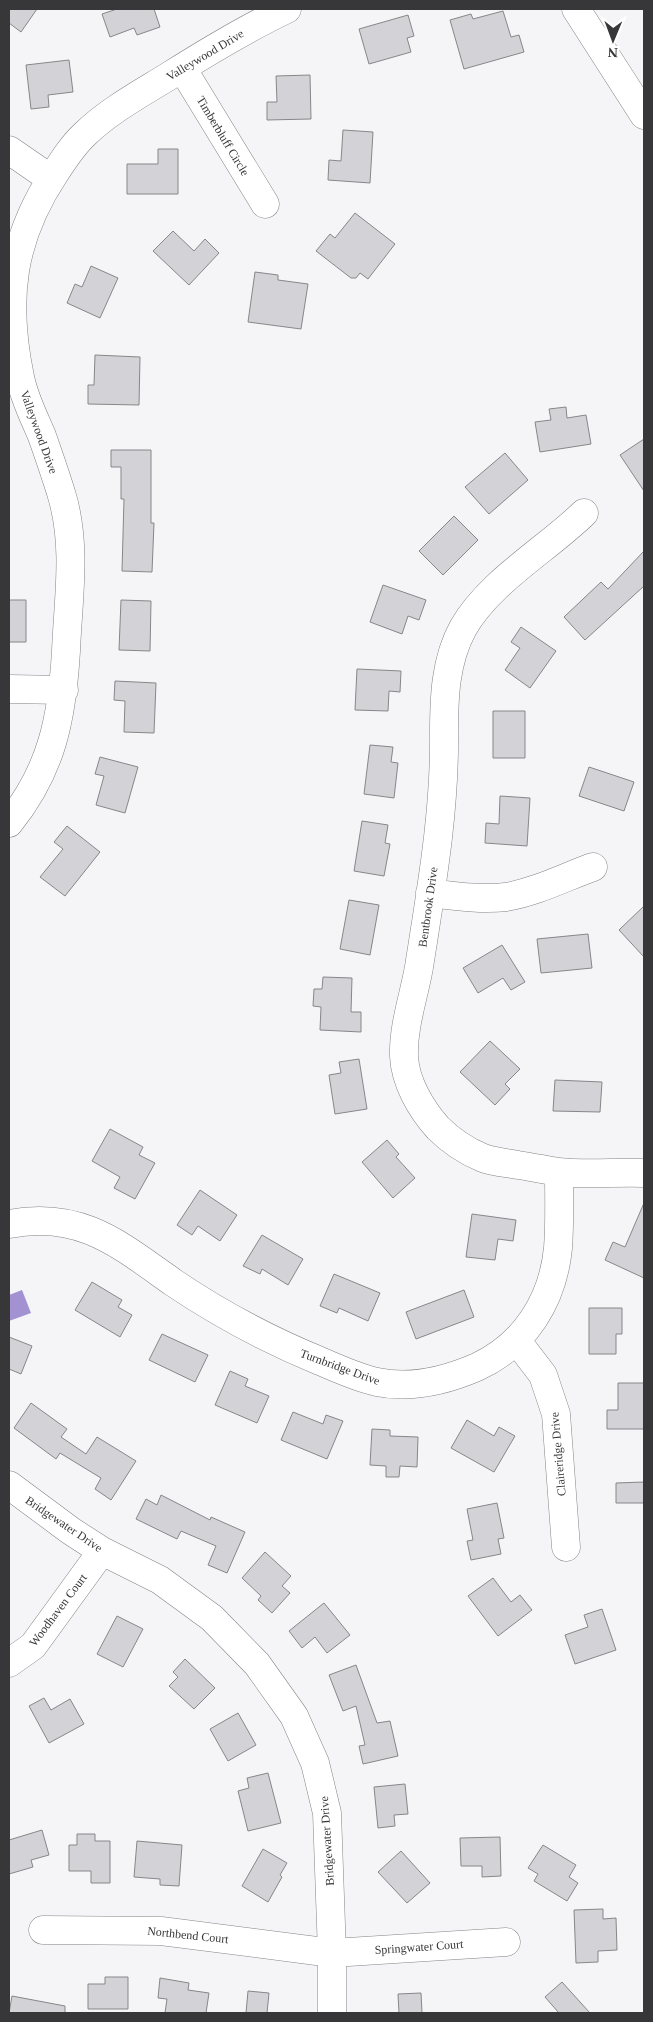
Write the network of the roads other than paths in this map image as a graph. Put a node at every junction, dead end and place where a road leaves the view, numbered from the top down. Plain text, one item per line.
1 (287, 9) edge
2 (576, 9) edge
3 (182, 68) junction
4 (644, 115) edge
5 (9, 150) edge
6 (51, 179) junction
7 (265, 204) dead end
8 (18, 402) edge
9 (584, 513) dead end
10 (9, 689) edge
11 (64, 690) junction
12 (9, 823) edge
13 (593, 867) dead end
14 (430, 893) junction
15 (560, 1172) junction
16 (644, 1173) edge
17 (9, 1224) edge
18 (517, 1341) junction
19 (9, 1486) edge
20 (566, 1547) dead end
21 (102, 1551) junction
22 (9, 1663) edge
23 (43, 1930) dead end
24 (506, 1942) dead end
25 (332, 1953) junction
26 (332, 2013) edge

1 - 3 street, Valleywood Drive
2 - 4 street
3 - 6 street, Valleywood Drive
3 - 7 street, Timberbluff Circle
5 - 6 street
6 - 8 street, Valleywood Drive
8 - 11 street, Valleywood Drive
9 - 14 street, Bentbrook Drive
10 - 11 street
11 - 12 street, Valleywood Drive
13 - 14 street
14 - 15 street, Bentbrook Drive
15 - 16 street, Bentbrook Drive
15 - 18 street, Turnbridge Drive
17 - 18 street, Turnbridge Drive
18 - 20 street, Claireridge Drive
19 - 21 street, Bridgewater Drive
21 - 22 street, Woodhaven Court
21 - 25 street, Bridgewater Drive
23 - 25 street, Northbend Court
24 - 25 street, Springwater Court
25 - 26 street, Bridgewater Drive

